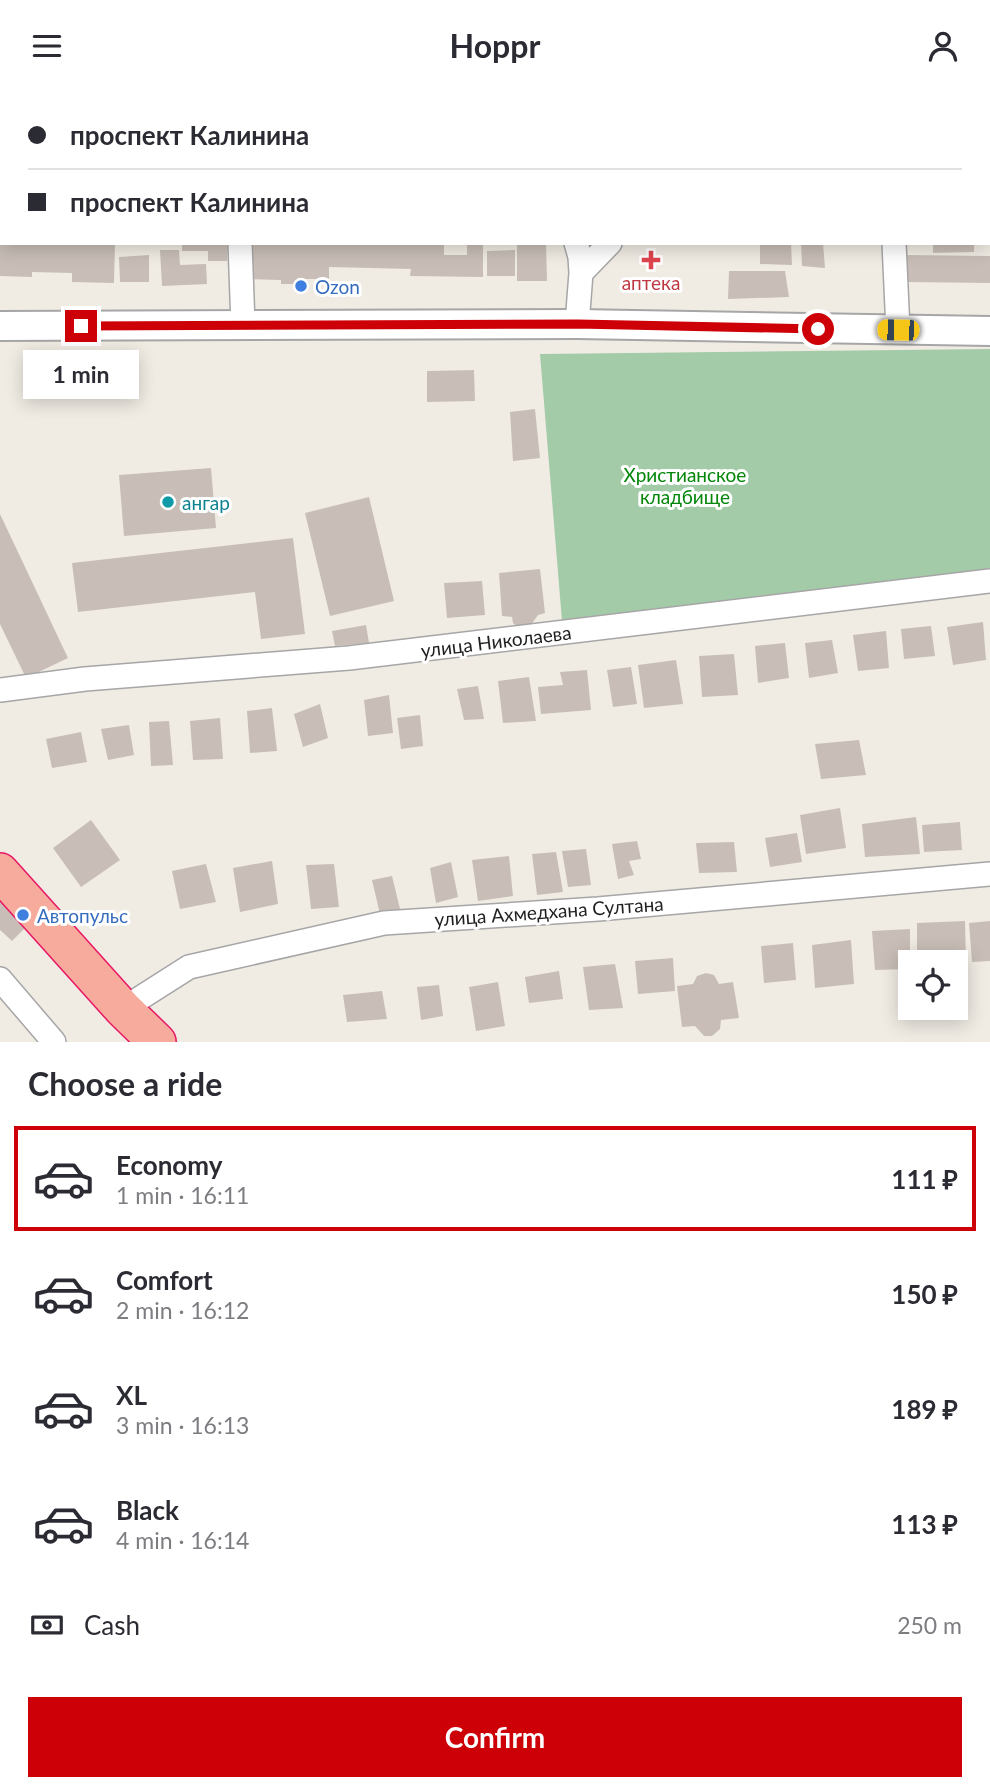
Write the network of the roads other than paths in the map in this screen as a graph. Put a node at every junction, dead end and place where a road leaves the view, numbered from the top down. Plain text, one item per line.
1 (240, 245) edge
2 (577, 245) edge
3 (608, 245) edge
4 (894, 245) edge
5 (581, 273) junction
6 (578, 324) junction
7 (243, 325) junction
8 (0, 326) edge
9 (898, 330) junction
10 (990, 331) edge
11 (990, 581) edge
12 (0, 690) edge
13 (0, 872) edge
14 (990, 874) edge
15 (0, 979) edge
16 (123, 1009) junction
17 (54, 1042) edge
18 (157, 1042) edge

1 - 7 street
2 - 5 street
3 - 5 street
4 - 9 street
5 - 6 street
6 - 7 street
6 - 9 street
7 - 8 street
9 - 10 street
11 - 12 street, улица Николаева
13 - 16 highway
14 - 16 street, улица Ахмедхана Султана
15 - 17 street
16 - 18 highway

